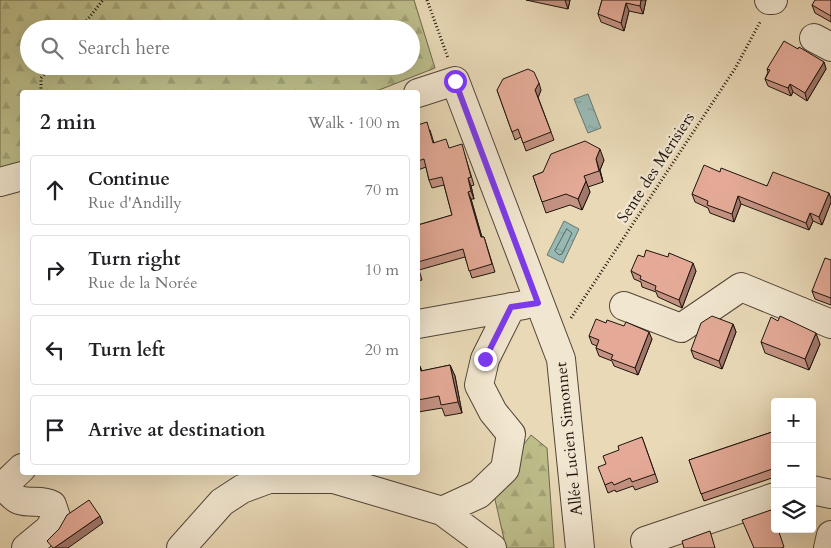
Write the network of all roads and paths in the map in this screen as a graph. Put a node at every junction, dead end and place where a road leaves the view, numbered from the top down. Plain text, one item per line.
1 (103, 0) edge
2 (427, 0) edge
3 (771, 0) edge
4 (87, 20) edge
5 (44, 75) edge
6 (455, 81) junction
7 (41, 90) edge
8 (420, 92) edge
9 (20, 177) edge
10 (0, 182) edge
11 (538, 303) junction
12 (624, 306) dead end
13 (511, 307) junction
14 (420, 324) edge
15 (831, 324) edge
16 (554, 344) junction
17 (20, 470) edge
18 (1, 488) edge
19 (816, 491) edge
20 (831, 494) edge
21 (771, 498) edge
22 (442, 511) junction
23 (831, 535) edge
24 (644, 540) dead end
25 (26, 548) edge
26 (181, 548) edge
27 (492, 548) edge
28 (580, 548) edge
29 (828, 548) edge

1 - 4 path
2 - 6 path
3 - 16 path, Sente des Merisiers
5 - 7 path
6 - 8 street
6 - 11 street, Allée Lucien Simonnet
9 - 10 street
11 - 13 street
11 - 16 street, Allée Lucien Simonnet
12 - 15 street
13 - 14 street
13 - 22 street
16 - 28 street, Allée Lucien Simonnet
17 - 18 street
18 - 25 street
19 - 20 street
21 - 24 street
22 - 26 street
22 - 27 street
23 - 29 street

